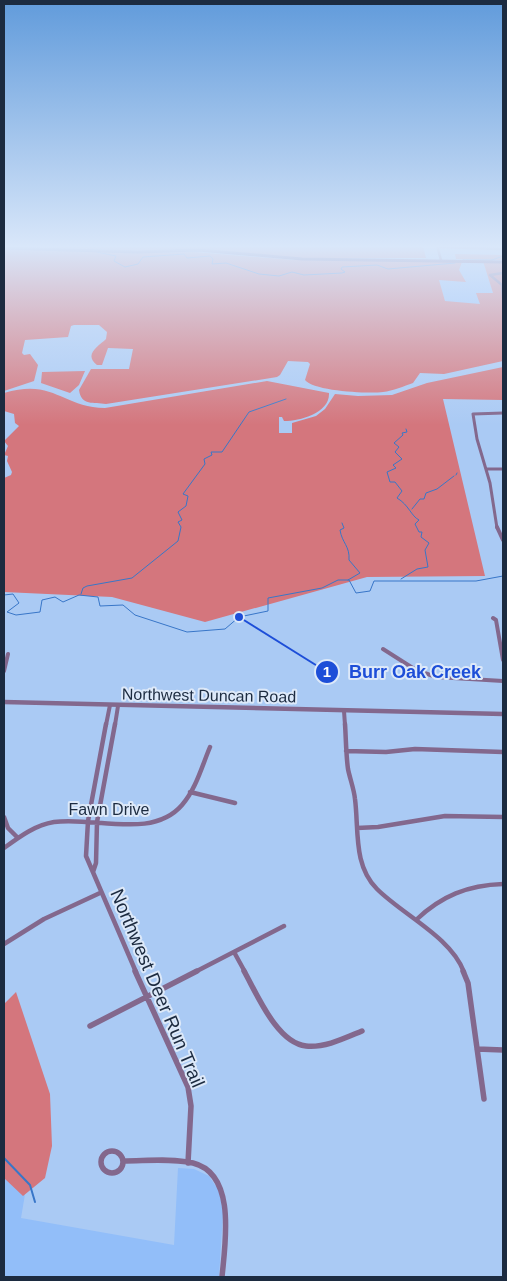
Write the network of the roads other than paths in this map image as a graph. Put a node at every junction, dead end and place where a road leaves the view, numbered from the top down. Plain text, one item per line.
1 (503, 413) edge
2 (486, 469) junction
3 (503, 469) edge
4 (503, 540) edge
5 (497, 619) dead end
6 (383, 649) dead end
7 (8, 654) dead end
8 (503, 660) edge
9 (4, 670) edge
10 (503, 681) edge
11 (4, 702) edge
12 (110, 705) junction
13 (118, 706) junction
14 (344, 711) junction
15 (503, 714) edge
16 (210, 747) dead end
17 (346, 751) junction
18 (503, 752) edge
19 (100, 762) junction
20 (108, 762) junction
21 (190, 792) junction
22 (235, 803) dead end
23 (4, 817) edge
24 (503, 817) edge
25 (88, 822) junction
26 (97, 822) junction
27 (358, 828) junction
28 (17, 838) junction
29 (4, 848) edge
30 (93, 872) junction
31 (503, 884) edge
32 (100, 893) junction
33 (416, 920) junction
34 (284, 926) dead end
35 (4, 944) edge
36 (234, 952) junction
37 (147, 997) junction
38 (90, 1026) dead end
39 (362, 1032) dead end
40 (477, 1049) junction
41 (503, 1050) edge
42 (484, 1099) dead end
43 (123, 1161) dead end
44 (188, 1162) junction
45 (222, 1277) edge

1 - 2 street
2 - 3 street
2 - 4 street
5 - 8 street
6 - 10 street
7 - 9 street
11 - 12 street, Northwest Duncan Road
12 - 13 street, Northwest Duncan Road
12 - 19 street, Northwest Deer Run Trail
13 - 14 street, Northwest Duncan Road
13 - 20 street, Northwest Deer Run Trail
14 - 15 street, Northwest Duncan Road
14 - 17 street
16 - 21 street, Fawn Drive
17 - 18 street
17 - 27 street
19 - 20 street
19 - 25 street, Northwest Deer Run Trail
20 - 26 street, Northwest Deer Run Trail
21 - 22 street
21 - 26 street, Fawn Drive
23 - 28 street
24 - 27 street
25 - 26 street, Fawn Drive
25 - 28 street, Fawn Drive
25 - 30 street, Northwest Deer Run Trail
26 - 30 street, Northwest Deer Run Trail
27 - 33 street
28 - 29 street, Fawn Drive
30 - 32 street, Northwest Deer Run Trail
31 - 33 street
32 - 35 street
32 - 37 street, Northwest Deer Run Trail
33 - 40 street
34 - 36 street
36 - 37 street
36 - 39 street
37 - 38 street
37 - 44 street, Northwest Deer Run Trail
40 - 41 street
40 - 42 street
43 - 44 street
44 - 45 street

